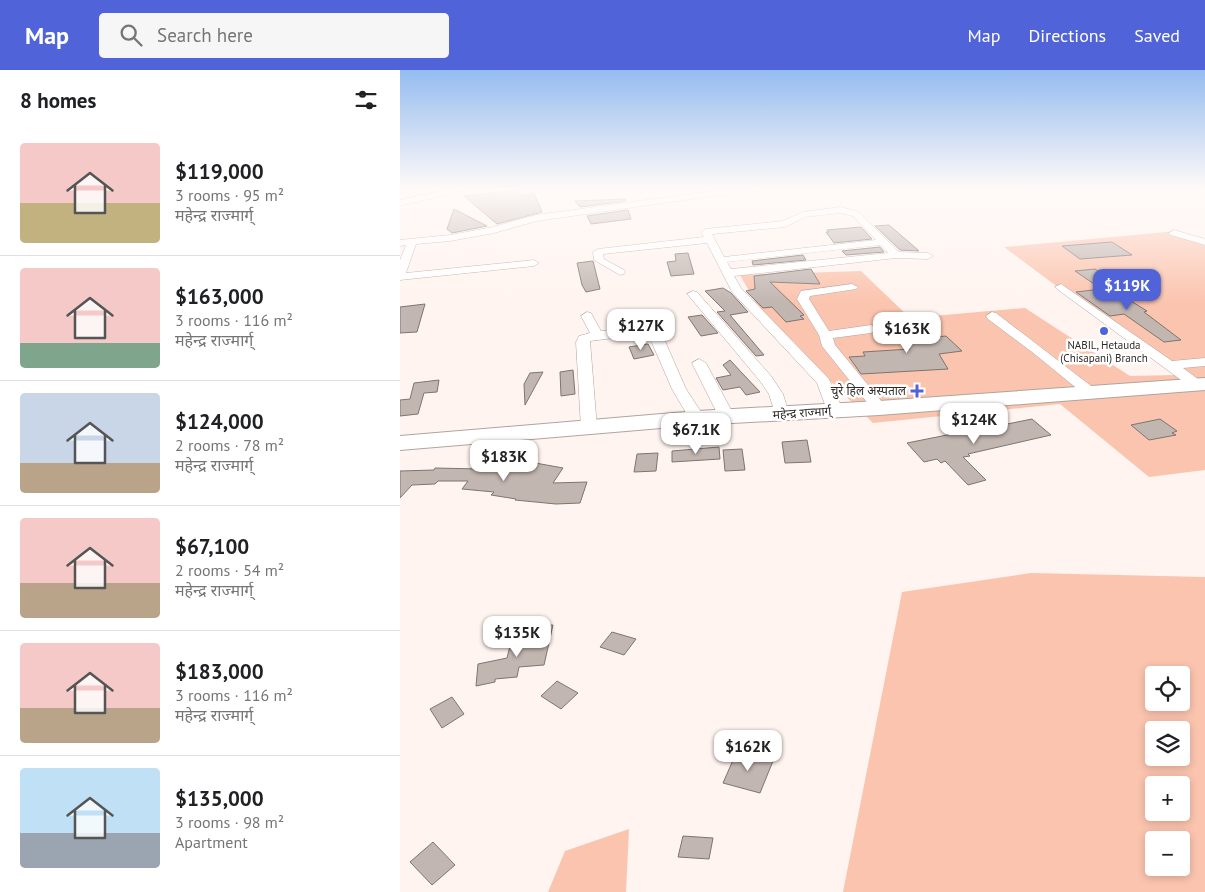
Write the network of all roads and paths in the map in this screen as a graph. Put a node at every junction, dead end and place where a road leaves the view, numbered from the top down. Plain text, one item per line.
1 (507, 226) edge
2 (762, 226) edge
3 (869, 226) edge
4 (1174, 233) dead end
5 (708, 240) junction
6 (412, 242) junction
7 (885, 242) junction
8 (1205, 242) edge
9 (400, 243) edge
10 (896, 255) junction
11 (928, 256) dead end
12 (721, 260) junction
13 (534, 263) dead end
14 (620, 272) dead end
15 (728, 273) junction
16 (400, 276) edge
17 (852, 287) dead end
18 (1061, 287) dead end
19 (693, 294) dead end
20 (587, 316) dead end
21 (992, 316) dead end
22 (871, 330) dead end
23 (597, 335) junction
24 (825, 335) junction
25 (1205, 362) edge
26 (699, 363) dead end
27 (1170, 365) junction
28 (1201, 384) edge
29 (1090, 392) junction
30 (878, 408) junction
31 (836, 410) junction
32 (781, 414) junction
33 (728, 417) junction
34 (697, 418) junction
35 (589, 428) junction
36 (400, 443) edge

1 - 6 street
2 - 5 street
3 - 7 street
4 - 8 street
5 - 12 street
5 - 14 street
6 - 9 street
6 - 16 street
7 - 10 street
7 - 12 street
10 - 11 street
10 - 15 street
12 - 15 street
13 - 16 street
15 - 31 street
17 - 24 street
18 - 27 street
19 - 32 street
20 - 23 street
21 - 29 street
22 - 24 street
23 - 34 street
23 - 35 street
24 - 30 street
25 - 27 street
26 - 33 street
27 - 28 street
28 - 29 highway, महेन्द्र राज्मार्ग्
29 - 30 highway, महेन्द्र राज्मार्ग्
30 - 31 highway, महेन्द्र राज्मार्ग्
31 - 32 highway, महेन्द्र राज्मार्ग्
32 - 33 highway, महेन्द्र राज्मार्ग्
33 - 34 highway, महेन्द्र राज्मार्ग्
34 - 35 highway, महेन्द्र राज्मार्ग्
35 - 36 highway, महेन्द्र राज्मार्ग्

